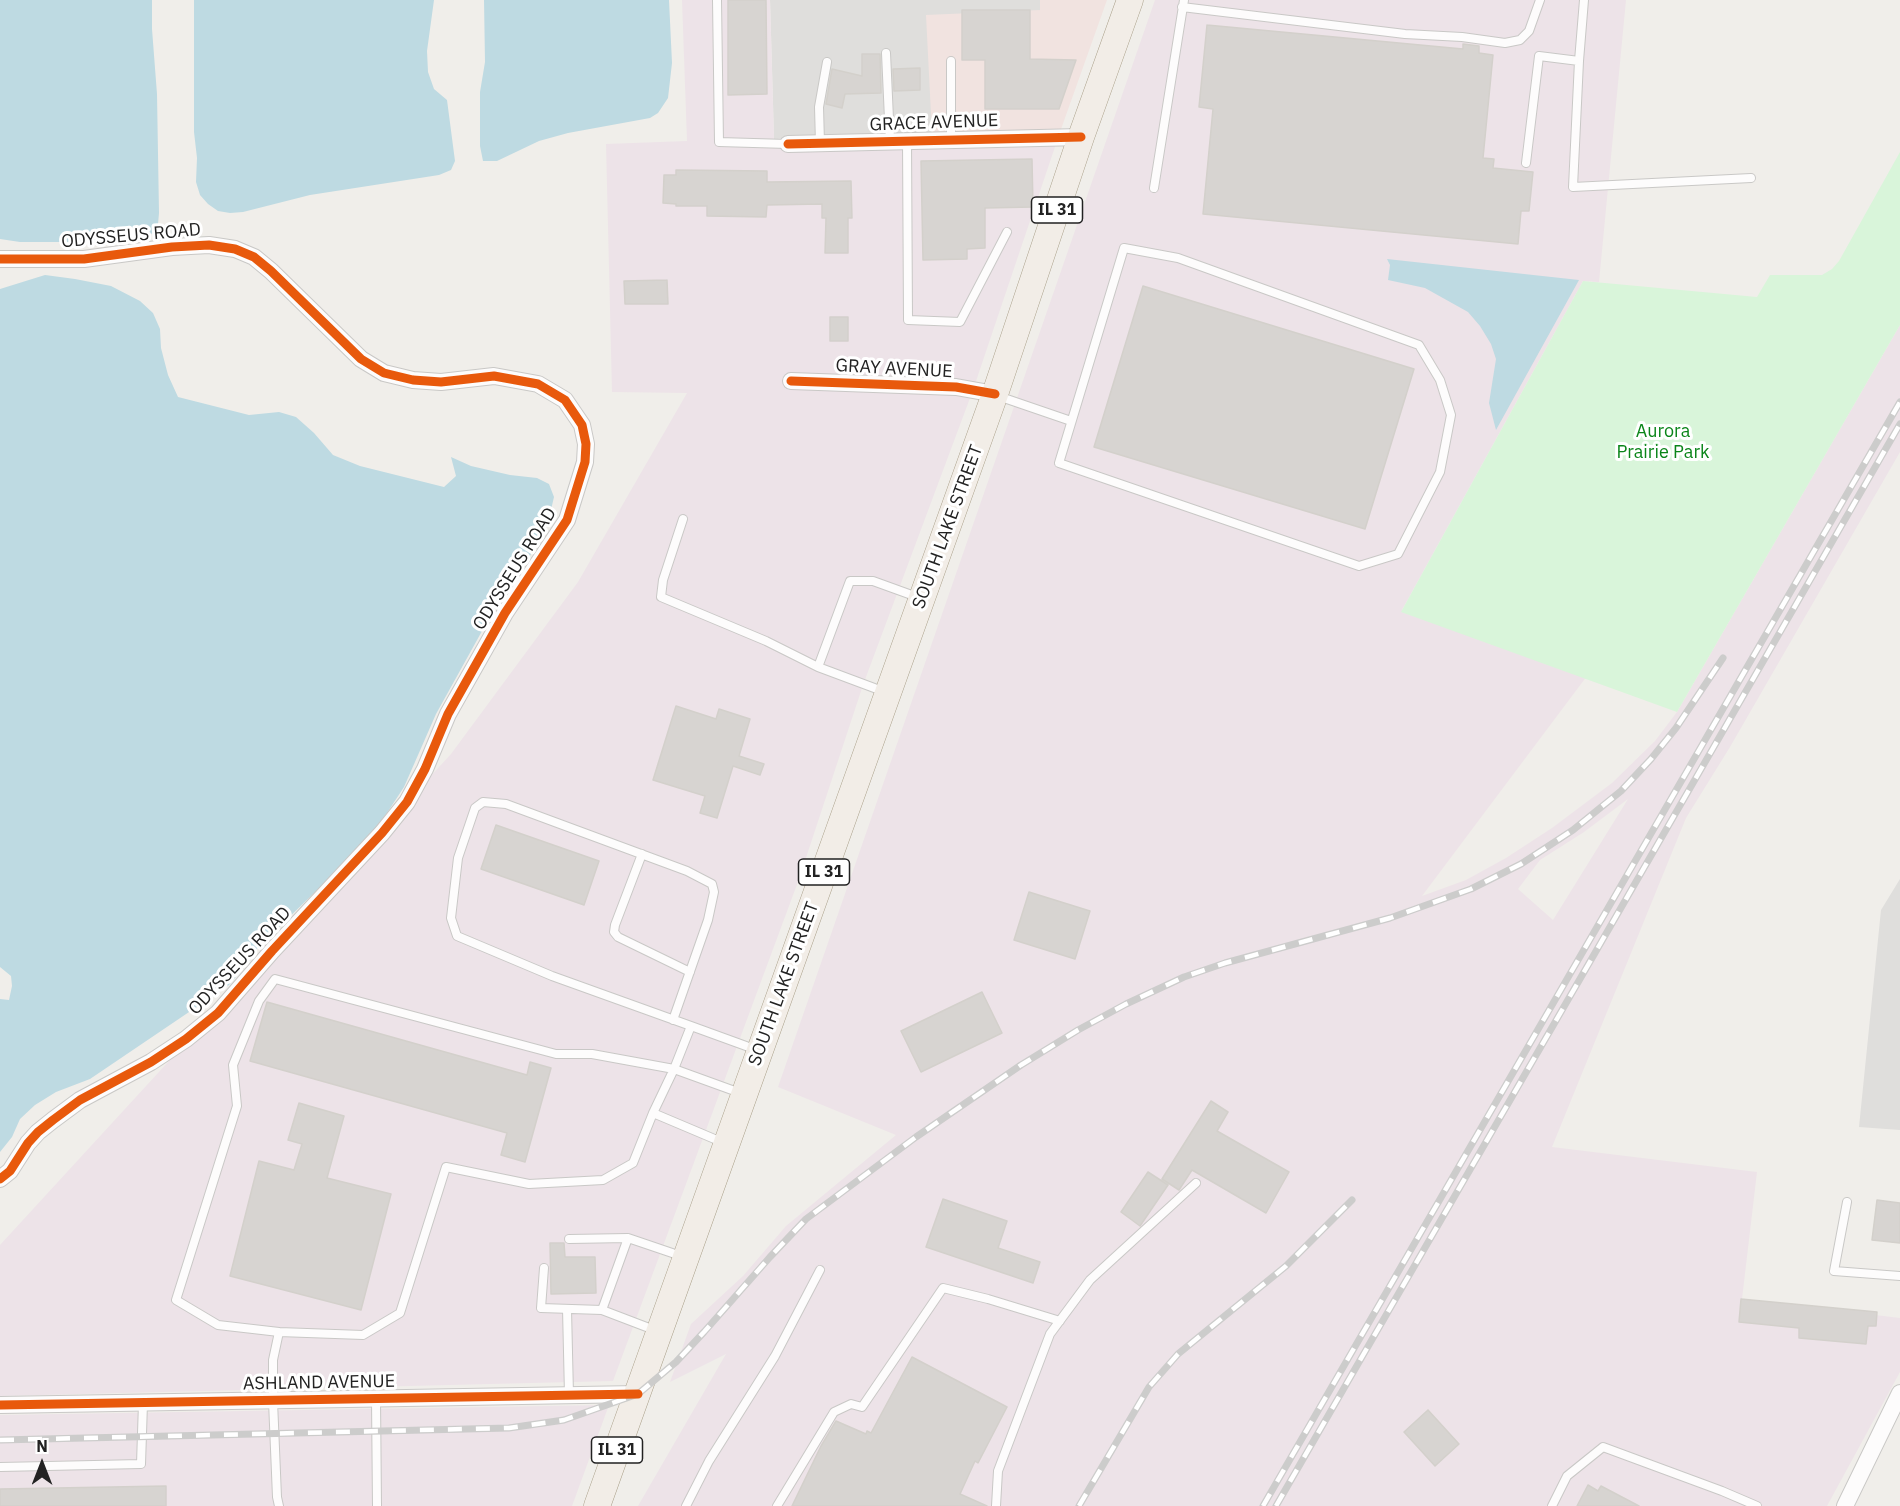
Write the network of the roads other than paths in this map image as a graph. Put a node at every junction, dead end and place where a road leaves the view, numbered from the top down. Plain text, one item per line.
1 (717, 0) edge
2 (1130, 0) edge
3 (1540, 0) edge
4 (1584, 0) edge
5 (1183, 4) edge
6 (886, 53) dead end
7 (951, 61) dead end
8 (1579, 61) junction
9 (826, 62) dead end
10 (1081, 137) junction
11 (951, 139) junction
12 (907, 140) junction
13 (890, 141) junction
14 (820, 143) junction
15 (788, 144) joint
16 (1527, 163) dead end
17 (1751, 178) dead end
18 (1154, 188) dead end
19 (1007, 232) dead end
20 (0, 259) edge
21 (791, 381) dead end
22 (995, 394) junction
23 (1071, 421) junction
24 (683, 519) dead end
25 (922, 599) junction
26 (818, 667) junction
27 (888, 693) junction
28 (642, 854) junction
29 (690, 972) junction
30 (673, 1020) junction
31 (691, 1026) junction
32 (760, 1051) junction
33 (674, 1069) junction
34 (744, 1095) junction
35 (653, 1113) junction
36 (727, 1145) junction
37 (0, 1179) edge
38 (1196, 1183) dead end
39 (1847, 1202) dead end
40 (628, 1238) junction
41 (569, 1239) dead end
42 (687, 1258) junction
43 (544, 1268) dead end
44 (820, 1269) dead end
45 (1900, 1276) edge
46 (567, 1309) junction
47 (602, 1310) junction
48 (1060, 1321) junction
49 (279, 1332) junction
50 (660, 1332) junction
51 (1900, 1393) edge
52 (638, 1394) junction
53 (569, 1395) junction
54 (376, 1399) junction
55 (273, 1401) junction
56 (143, 1403) junction
57 (0, 1405) edge
58 (0, 1467) edge
59 (279, 1506) edge
60 (376, 1506) edge
61 (597, 1506) edge
62 (686, 1506) edge
63 (777, 1506) edge
64 (996, 1506) edge
65 (1552, 1506) edge
66 (1756, 1506) edge
67 (1845, 1506) edge

1 - 15 lane
2 - 10 main road, IL 31
3 - 5 lane
4 - 8 lane
5 - 18 lane
6 - 13 lane
7 - 11 lane
8 - 16 lane
8 - 17 lane
9 - 14 lane
10 - 11 street, GRACE AVENUE
10 - 22 main road, IL 31
11 - 12 street, GRACE AVENUE
12 - 13 street, GRACE AVENUE
12 - 19 lane
13 - 14 street, GRACE AVENUE
14 - 15 street, GRACE AVENUE
20 - 37 street, ODYSSEUS ROAD
21 - 22 street, GRAY AVENUE
22 - 23 lane
22 - 25 main road, SOUTH LAKE STREET / IL 31
23 - 23 lane
24 - 26 lane
25 - 26 lane
25 - 27 main road, SOUTH LAKE STREET / IL 31
26 - 27 lane
27 - 32 main road, SOUTH LAKE STREET / IL 31
28 - 29 lane
28 - 29 lane
28 - 30 lane
29 - 30 lane
30 - 31 lane
31 - 32 lane
31 - 33 lane
32 - 34 main road, SOUTH LAKE STREET / IL 31
33 - 34 lane
33 - 35 lane
33 - 49 lane
34 - 36 main road, SOUTH LAKE STREET / IL 31
35 - 36 lane
35 - 49 lane
36 - 42 main road, SOUTH LAKE STREET / IL 31
38 - 48 lane
39 - 45 lane
40 - 41 lane
40 - 42 lane
40 - 47 lane
42 - 50 main road, SOUTH LAKE STREET / IL 31
43 - 46 lane
44 - 62 lane
46 - 47 lane
46 - 53 lane
47 - 50 lane
48 - 63 lane
48 - 64 lane
49 - 55 lane
50 - 52 main road, SOUTH LAKE STREET / IL 31
51 - 67 street
52 - 53 street, ASHLAND AVENUE
52 - 61 main road, SOUTH LAKE STREET / IL 31
53 - 54 street, ASHLAND AVENUE
54 - 55 street, ASHLAND AVENUE
54 - 60 lane
55 - 56 street, ASHLAND AVENUE
55 - 59 lane
56 - 57 street, ASHLAND AVENUE
56 - 58 lane
65 - 66 lane

